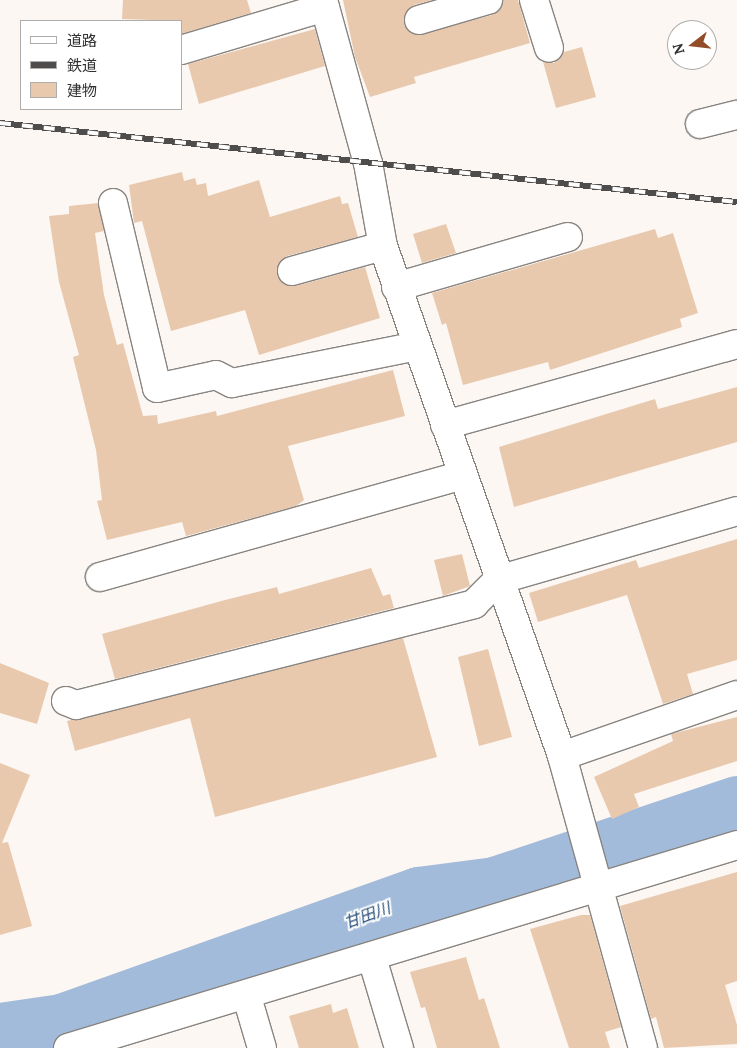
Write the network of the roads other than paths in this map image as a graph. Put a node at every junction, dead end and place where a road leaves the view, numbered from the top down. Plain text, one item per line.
1 (488, 0) edge
2 (534, 0) edge
3 (324, 4) edge
4 (419, 20) dead end
5 (548, 48) dead end
6 (182, 50) edge
7 (737, 114) edge
8 (700, 124) dead end
9 (113, 203) dead end
10 (568, 237) dead end
11 (383, 246) junction
12 (292, 271) dead end
13 (396, 287) junction
14 (737, 344) edge
15 (417, 346) junction
16 (445, 425) junction
17 (462, 475) junction
18 (737, 511) edge
19 (100, 577) dead end
20 (498, 580) junction
21 (737, 695) edge
22 (66, 701) dead end
23 (562, 756) junction
24 (737, 845) edge
25 (598, 890) junction
26 (372, 958) junction
27 (247, 997) junction
28 (68, 1048) edge
29 (262, 1048) edge
30 (399, 1048) edge
31 (643, 1048) edge

1 - 4 street
2 - 5 street
3 - 6 street
3 - 11 street
7 - 8 street
9 - 15 street
10 - 13 street
11 - 12 street
11 - 13 street
13 - 15 street
14 - 16 street
15 - 16 street
16 - 17 street
17 - 19 street
17 - 20 street
18 - 20 street
20 - 22 street
20 - 23 street
21 - 23 street
23 - 25 street
24 - 25 street
25 - 26 street
25 - 31 street
26 - 27 street
26 - 30 street
27 - 28 street
27 - 29 street

